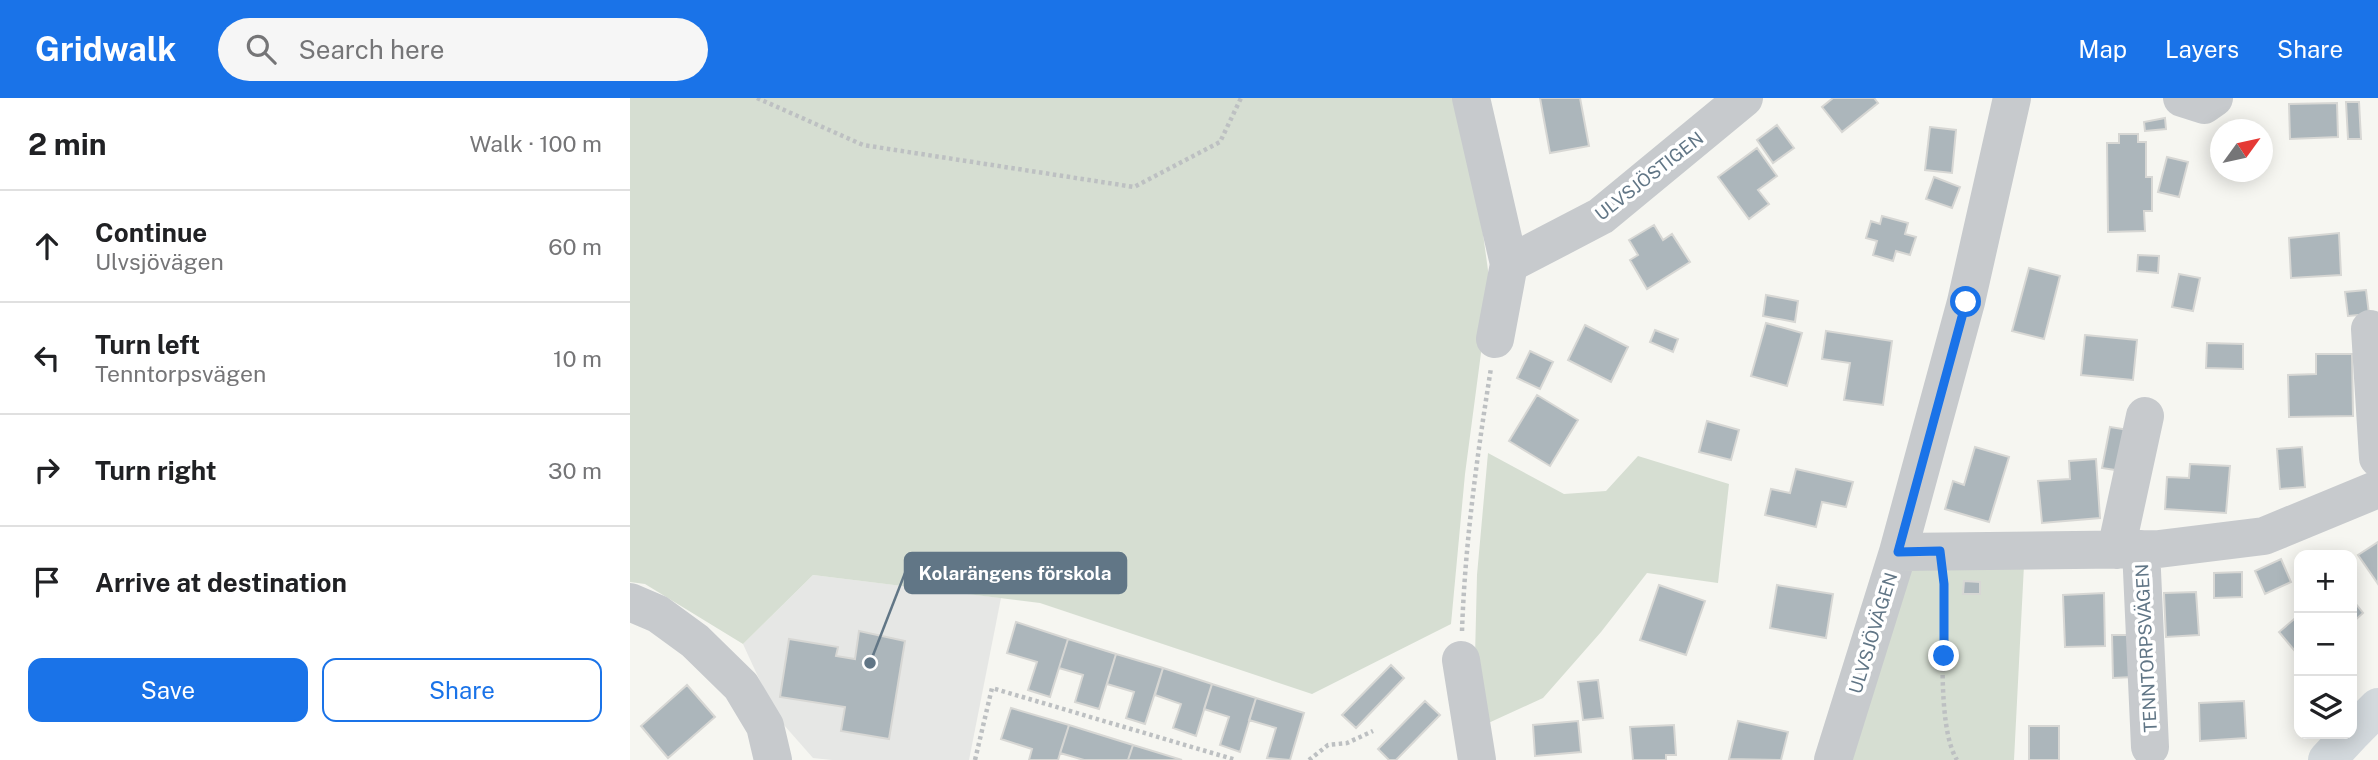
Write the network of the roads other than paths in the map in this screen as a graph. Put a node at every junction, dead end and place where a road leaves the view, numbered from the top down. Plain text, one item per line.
1 (1471, 98) edge
2 (1744, 98) edge
3 (2012, 98) edge
4 (1510, 264) junction
5 (2370, 330) dead end
6 (1495, 339) road end
7 (2145, 416) dead end
8 (2378, 458) edge
9 (2378, 489) edge
10 (2129, 550) junction
11 (1898, 552) junction
12 (630, 602) edge
13 (1461, 660) road end
14 (2378, 707) edge
15 (2357, 727) edge
16 (2346, 739) edge
17 (2150, 747) dead end
18 (773, 760) edge
19 (1477, 760) edge
20 (1833, 760) edge
21 (2327, 760) edge

1 - 4 street
2 - 4 street, ULVSJÖSTIGEN
3 - 11 street, ULVSJÖVÄGEN
4 - 6 street
5 - 8 street
7 - 10 street
9 - 10 street, TENNTORPSVÄGEN
10 - 11 street, TENNTORPSVÄGEN
10 - 17 street, TENNTORPSVÄGEN
11 - 20 street, ULVSJÖVÄGEN
12 - 18 street
13 - 19 street
14 - 15 main road
16 - 21 main road

